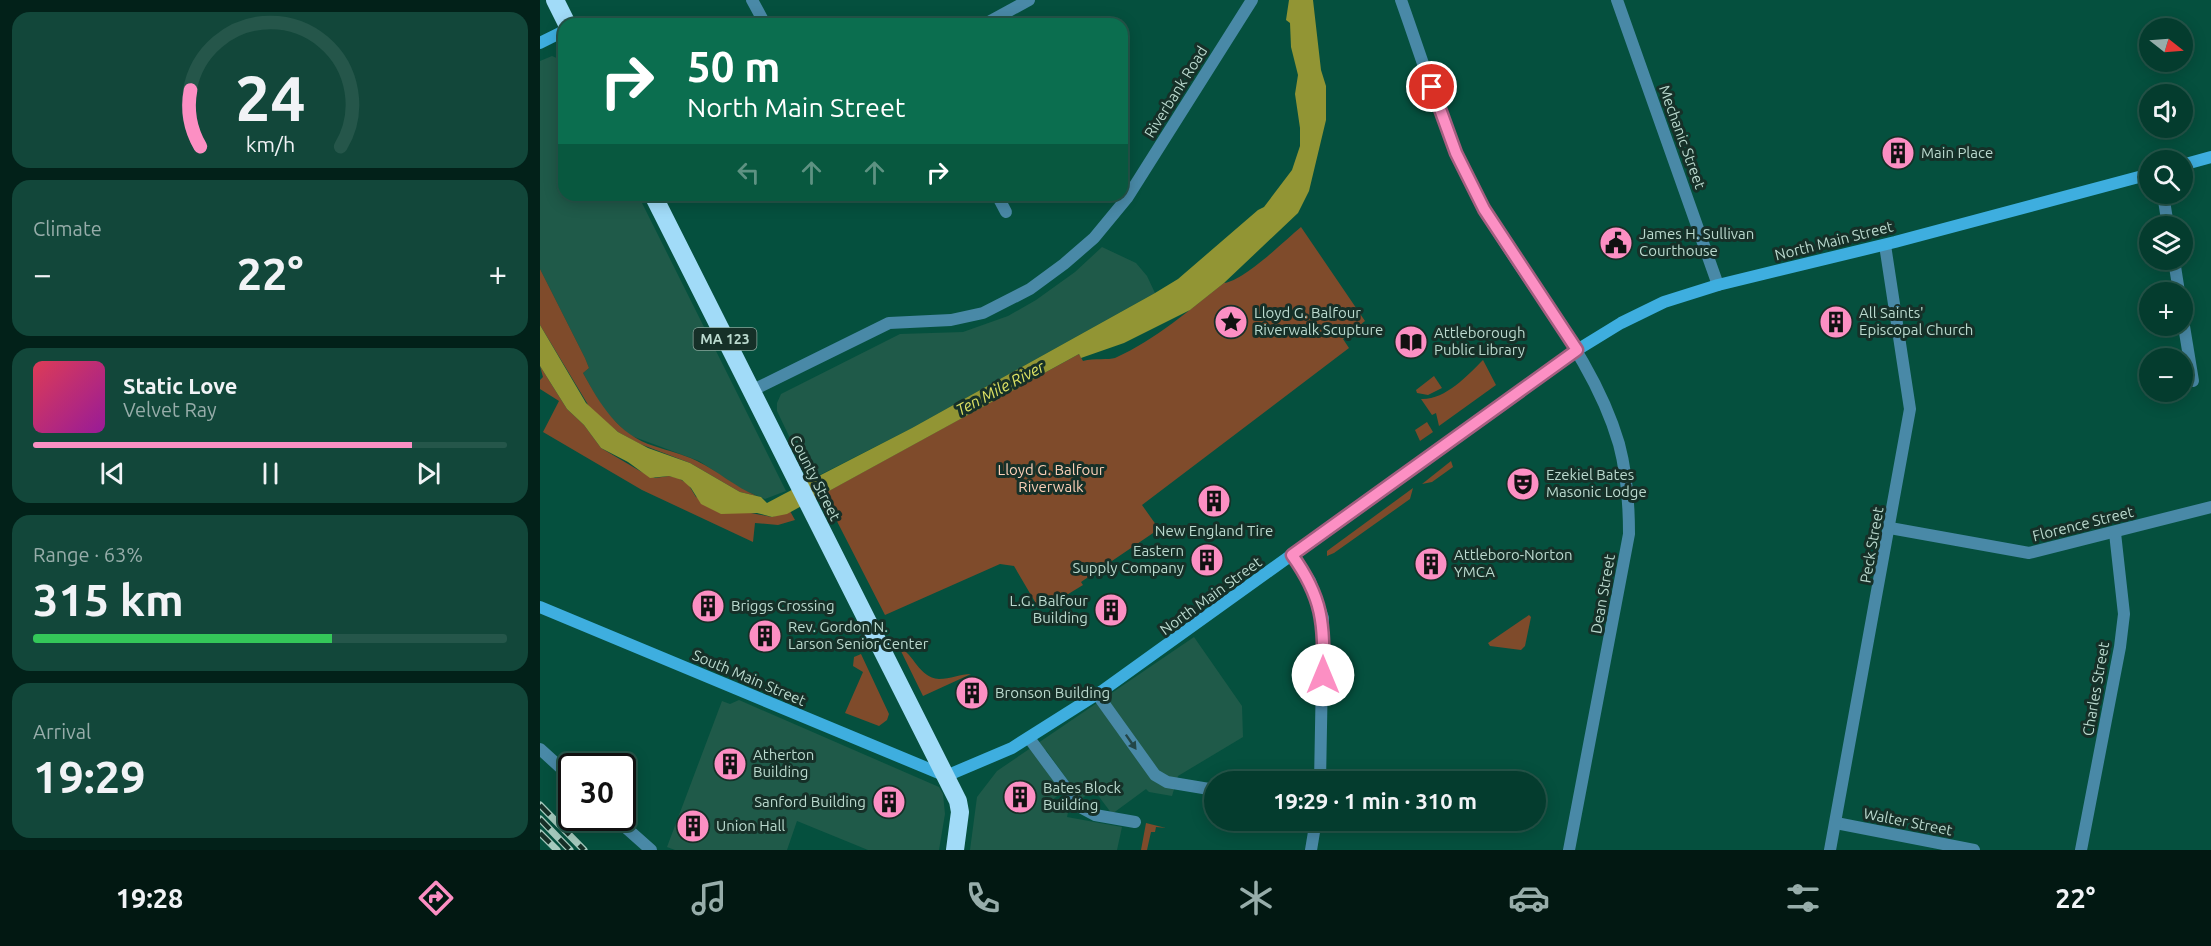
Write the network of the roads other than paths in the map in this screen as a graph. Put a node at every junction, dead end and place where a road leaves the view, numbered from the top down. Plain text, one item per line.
1 (555, 0) edge
2 (752, 0) edge
3 (1252, 0) edge
4 (1401, 0) edge
5 (1617, 0) edge
6 (1029, 1) edge
7 (564, 18) edge
8 (762, 18) edge
9 (996, 18) edge
10 (558, 34) edge
11 (540, 43) edge
12 (2211, 157) edge
13 (2193, 162) edge
14 (2139, 177) edge
15 (1128, 196) edge
16 (656, 201) edge
17 (1000, 201) edge
18 (1125, 201) edge
19 (1006, 212) dead end
20 (1885, 245) junction
21 (1718, 285) junction
22 (1577, 350) junction
23 (751, 391) junction
24 (2211, 507) edge
25 (1890, 528) junction
26 (2115, 533) junction
27 (1292, 555) junction
28 (540, 607) edge
29 (1097, 694) junction
30 (1029, 738) junction
31 (540, 749) edge
32 (558, 765) edge
33 (1320, 771) edge
34 (946, 776) junction
35 (1204, 788) edge
36 (1135, 822) dead end
37 (1836, 823) junction
38 (630, 831) edge
39 (1314, 831) edge
40 (651, 850) edge
41 (955, 850) edge
42 (1311, 850) edge
43 (1569, 850) edge
44 (1830, 850) edge
45 (1974, 850) edge
46 (2081, 850) edge

1 - 7 highway
2 - 8 street
3 - 15 street, Riverbank Road
4 - 22 street, Dean Street
5 - 21 street, Mechanic Street
6 - 9 street
10 - 11 main road
12 - 13 main road
14 - 20 main road, North Main Street
16 - 23 highway, County Street / MA 123
17 - 19 street
18 - 23 street, Riverbank Road
20 - 21 main road, North Main Street
20 - 25 street, Peck Street
21 - 22 main road, North Main Street
22 - 27 main road, North Main Street
22 - 43 street, Dean Street
23 - 34 highway, County Street / MA 123
24 - 26 street, Florence Street
25 - 26 street, Florence Street
25 - 37 street, Peck Street
26 - 46 street, Charles Street
27 - 29 main road, North Main Street
27 - 33 street
28 - 34 main road, South Main Street
29 - 30 main road, North Main Street
29 -> 35 street
30 - 34 main road, North Main Street
30 - 36 street
31 - 32 street
34 - 41 highway, MA 123
37 - 44 street, Peck Street
37 - 45 street, Walter Street
38 - 40 street
39 - 42 street

